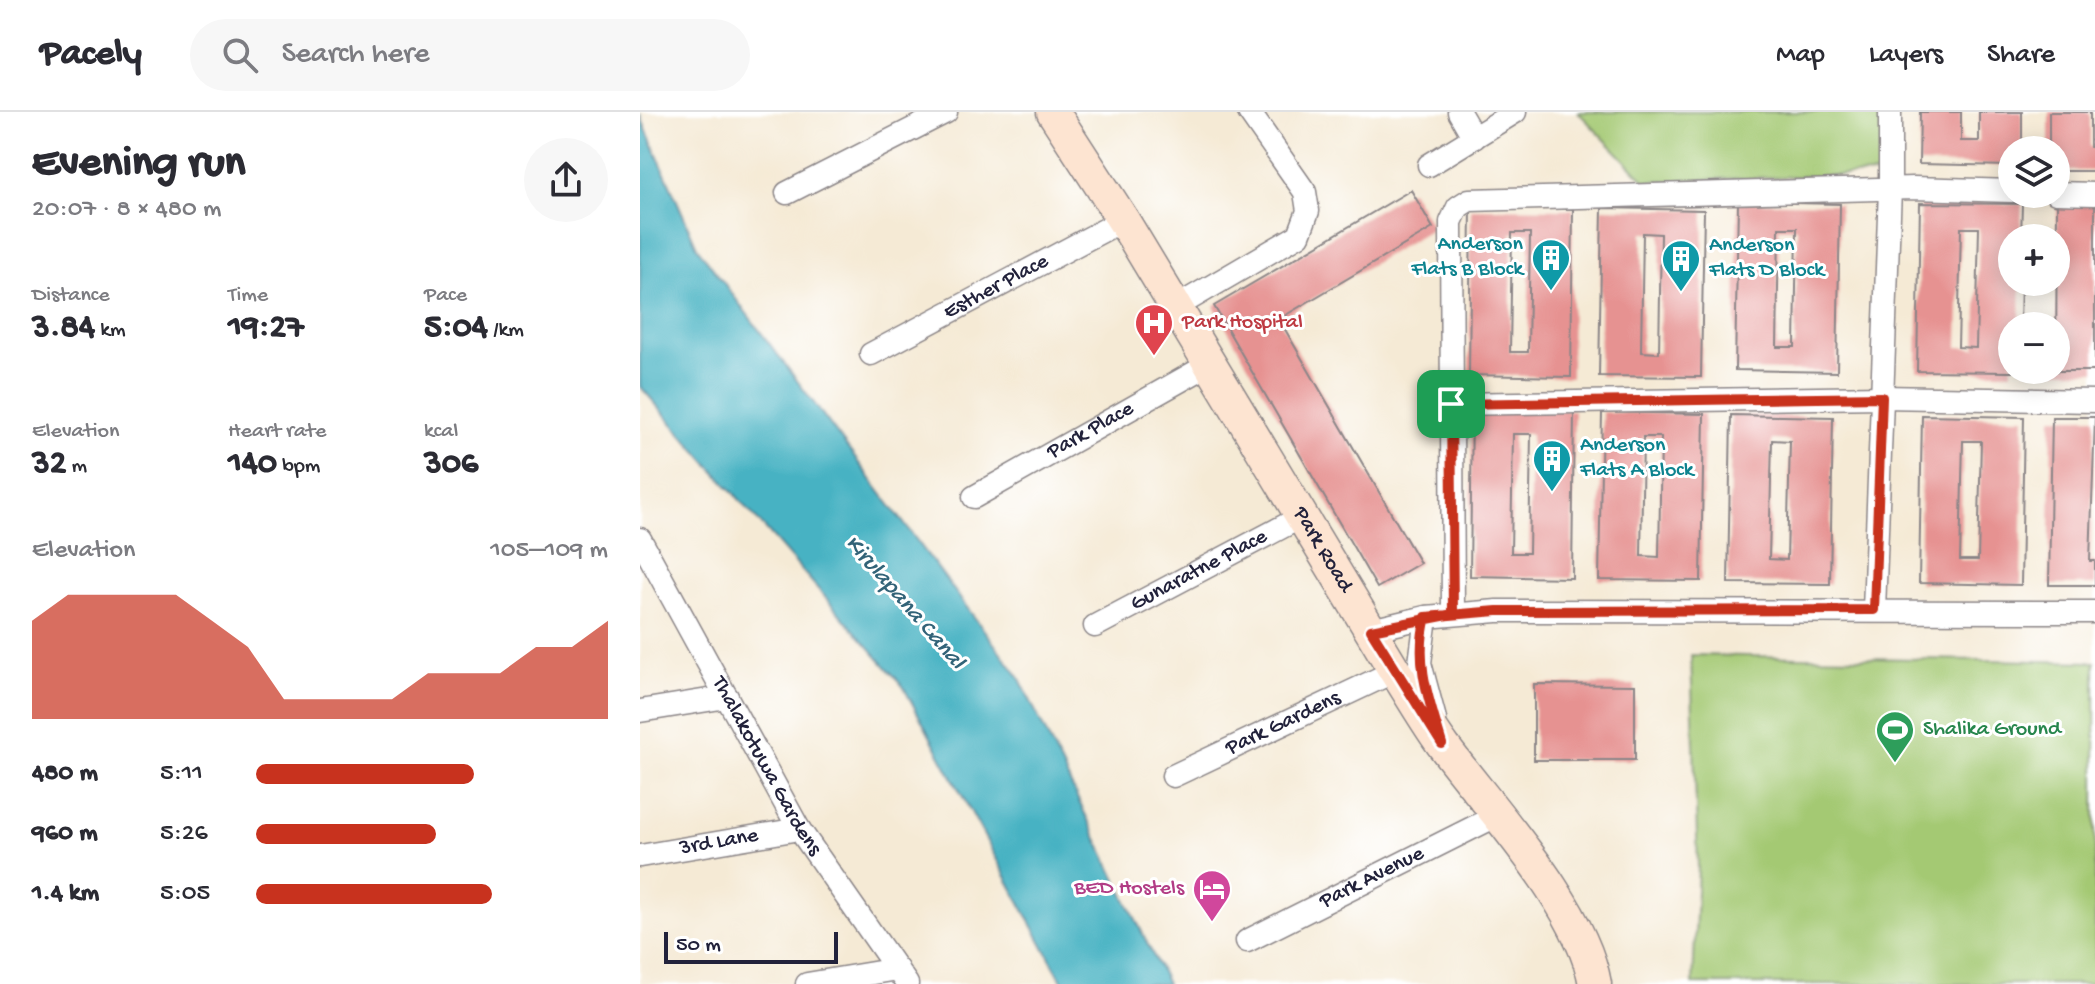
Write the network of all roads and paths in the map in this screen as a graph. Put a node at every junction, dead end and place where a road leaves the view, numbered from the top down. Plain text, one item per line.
1 (946, 112) edge
2 (1053, 112) edge
3 (1249, 112) edge
4 (1459, 112) edge
5 (1515, 112) edge
6 (1890, 112) edge
7 (1474, 138) junction
8 (1429, 165) dead end
9 (1890, 189) junction
10 (1998, 191) edge
11 (787, 193) dead end
12 (2070, 193) edge
13 (2095, 194) edge
14 (1123, 220) junction
15 (1176, 307) junction
16 (871, 354) dead end
17 (1208, 365) junction
18 (1882, 397) junction
19 (2095, 401) edge
20 (1451, 404) junction
21 (974, 497) dead end
22 (1303, 516) junction
23 (640, 540) edge
24 (1874, 610) junction
25 (2095, 612) edge
26 (1453, 614) junction
27 (1426, 617) junction
28 (1095, 626) dead end
29 (1371, 630) junction
30 (1395, 671) junction
31 (727, 697) junction
32 (640, 711) edge
33 (1442, 744) junction
34 (1173, 776) dead end
35 (1496, 816) junction
36 (799, 829) junction
37 (640, 856) edge
38 (1247, 941) dead end
39 (902, 977) edge
40 (807, 984) edge
41 (1595, 984) edge

1 - 11 street
2 - 14 main road, Park Road
3 - 15 street
4 - 7 street
5 - 7 street
6 - 9 street
7 - 8 street
9 - 10 street
9 - 18 street
9 - 20 street
12 - 13 street
14 - 15 main road, Park Road
14 - 16 street, Esther Place
15 - 17 main road, Park Road
17 - 21 street, Park Place
17 - 22 main road, Park Road
18 - 19 street
18 - 20 street
18 - 24 street
20 - 26 street
22 - 28 street, Gunaratne Place
22 - 29 main road, Park Road
23 - 31 street, Thalakotuwa Gardens
24 - 25 street
24 - 26 street
26 - 27 street
27 - 29 street
27 - 33 street
29 - 30 main road, Park Road
30 - 33 main road, Park Road
30 - 34 street, Park Gardens
31 - 32 street
31 - 36 street, Thalakotuwa Gardens
33 - 35 main road, Park Road
35 - 38 street, Park Avenue
35 - 41 main road, Park Road
36 - 37 street, 3rd Lane
36 - 39 street, Thalakotuwa Gardens
39 - 40 street

